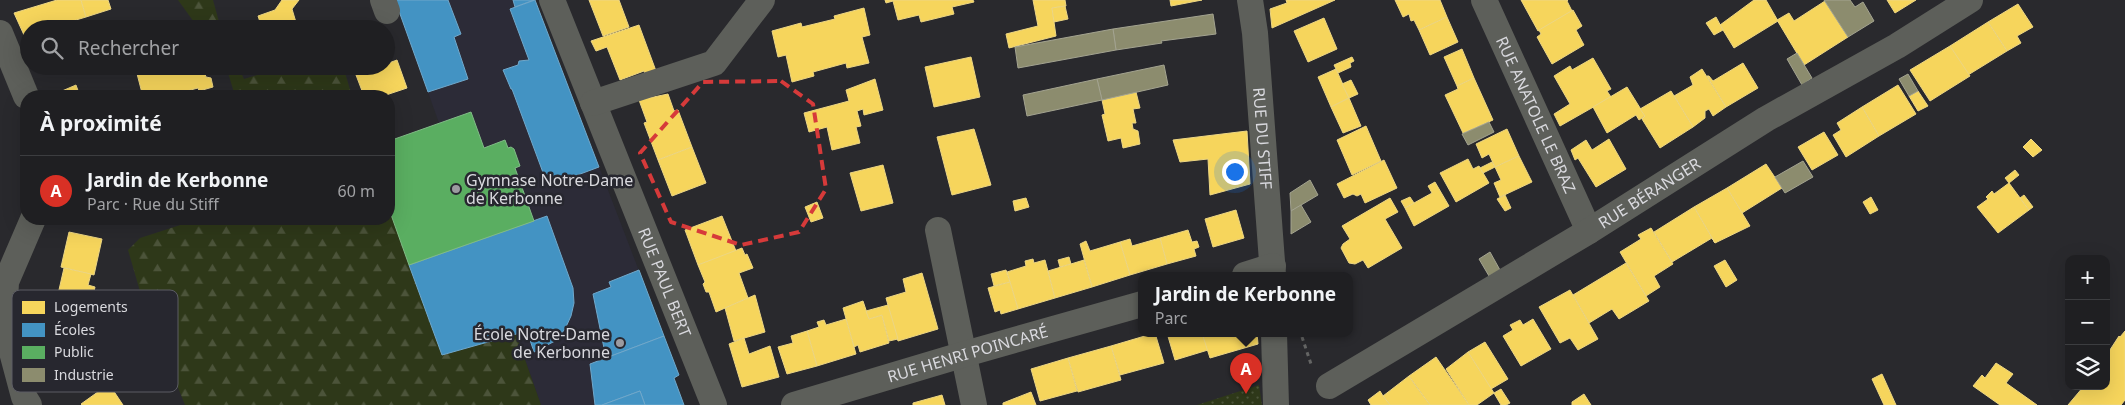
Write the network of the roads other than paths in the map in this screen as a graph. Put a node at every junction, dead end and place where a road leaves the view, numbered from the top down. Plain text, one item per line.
1 (552, 0) edge
2 (762, 0) edge
3 (1250, 0) edge
4 (1484, 0) edge
5 (1970, 0) edge
6 (0, 33) edge
7 (24, 90) edge
8 (593, 103) junction
9 (30, 225) edge
10 (938, 230) dead end
11 (1589, 231) junction
12 (1273, 271) edge
13 (1138, 305) edge
14 (1274, 337) edge
15 (12, 352) edge
16 (965, 354) junction
17 (1322, 380) road end
18 (22, 392) edge
19 (29, 405) edge
20 (714, 405) edge
21 (794, 405) edge
22 (974, 405) edge
23 (1276, 405) edge

1 - 8 street, RUE PAUL BERT
2 - 8 street
3 - 12 street, RUE DU STIFF
4 - 11 street, RUE ANATOLE LE BRAZ
5 - 11 street, RUE BÉRANGER
6 - 7 street
8 - 20 street, RUE PAUL BERT
9 - 15 street
10 - 16 street
11 - 17 street, RUE BÉRANGER
13 - 16 street, RUE HENRI POINCARÉ
14 - 23 street
16 - 21 street, RUE HENRI POINCARÉ
16 - 22 street
18 - 19 street

